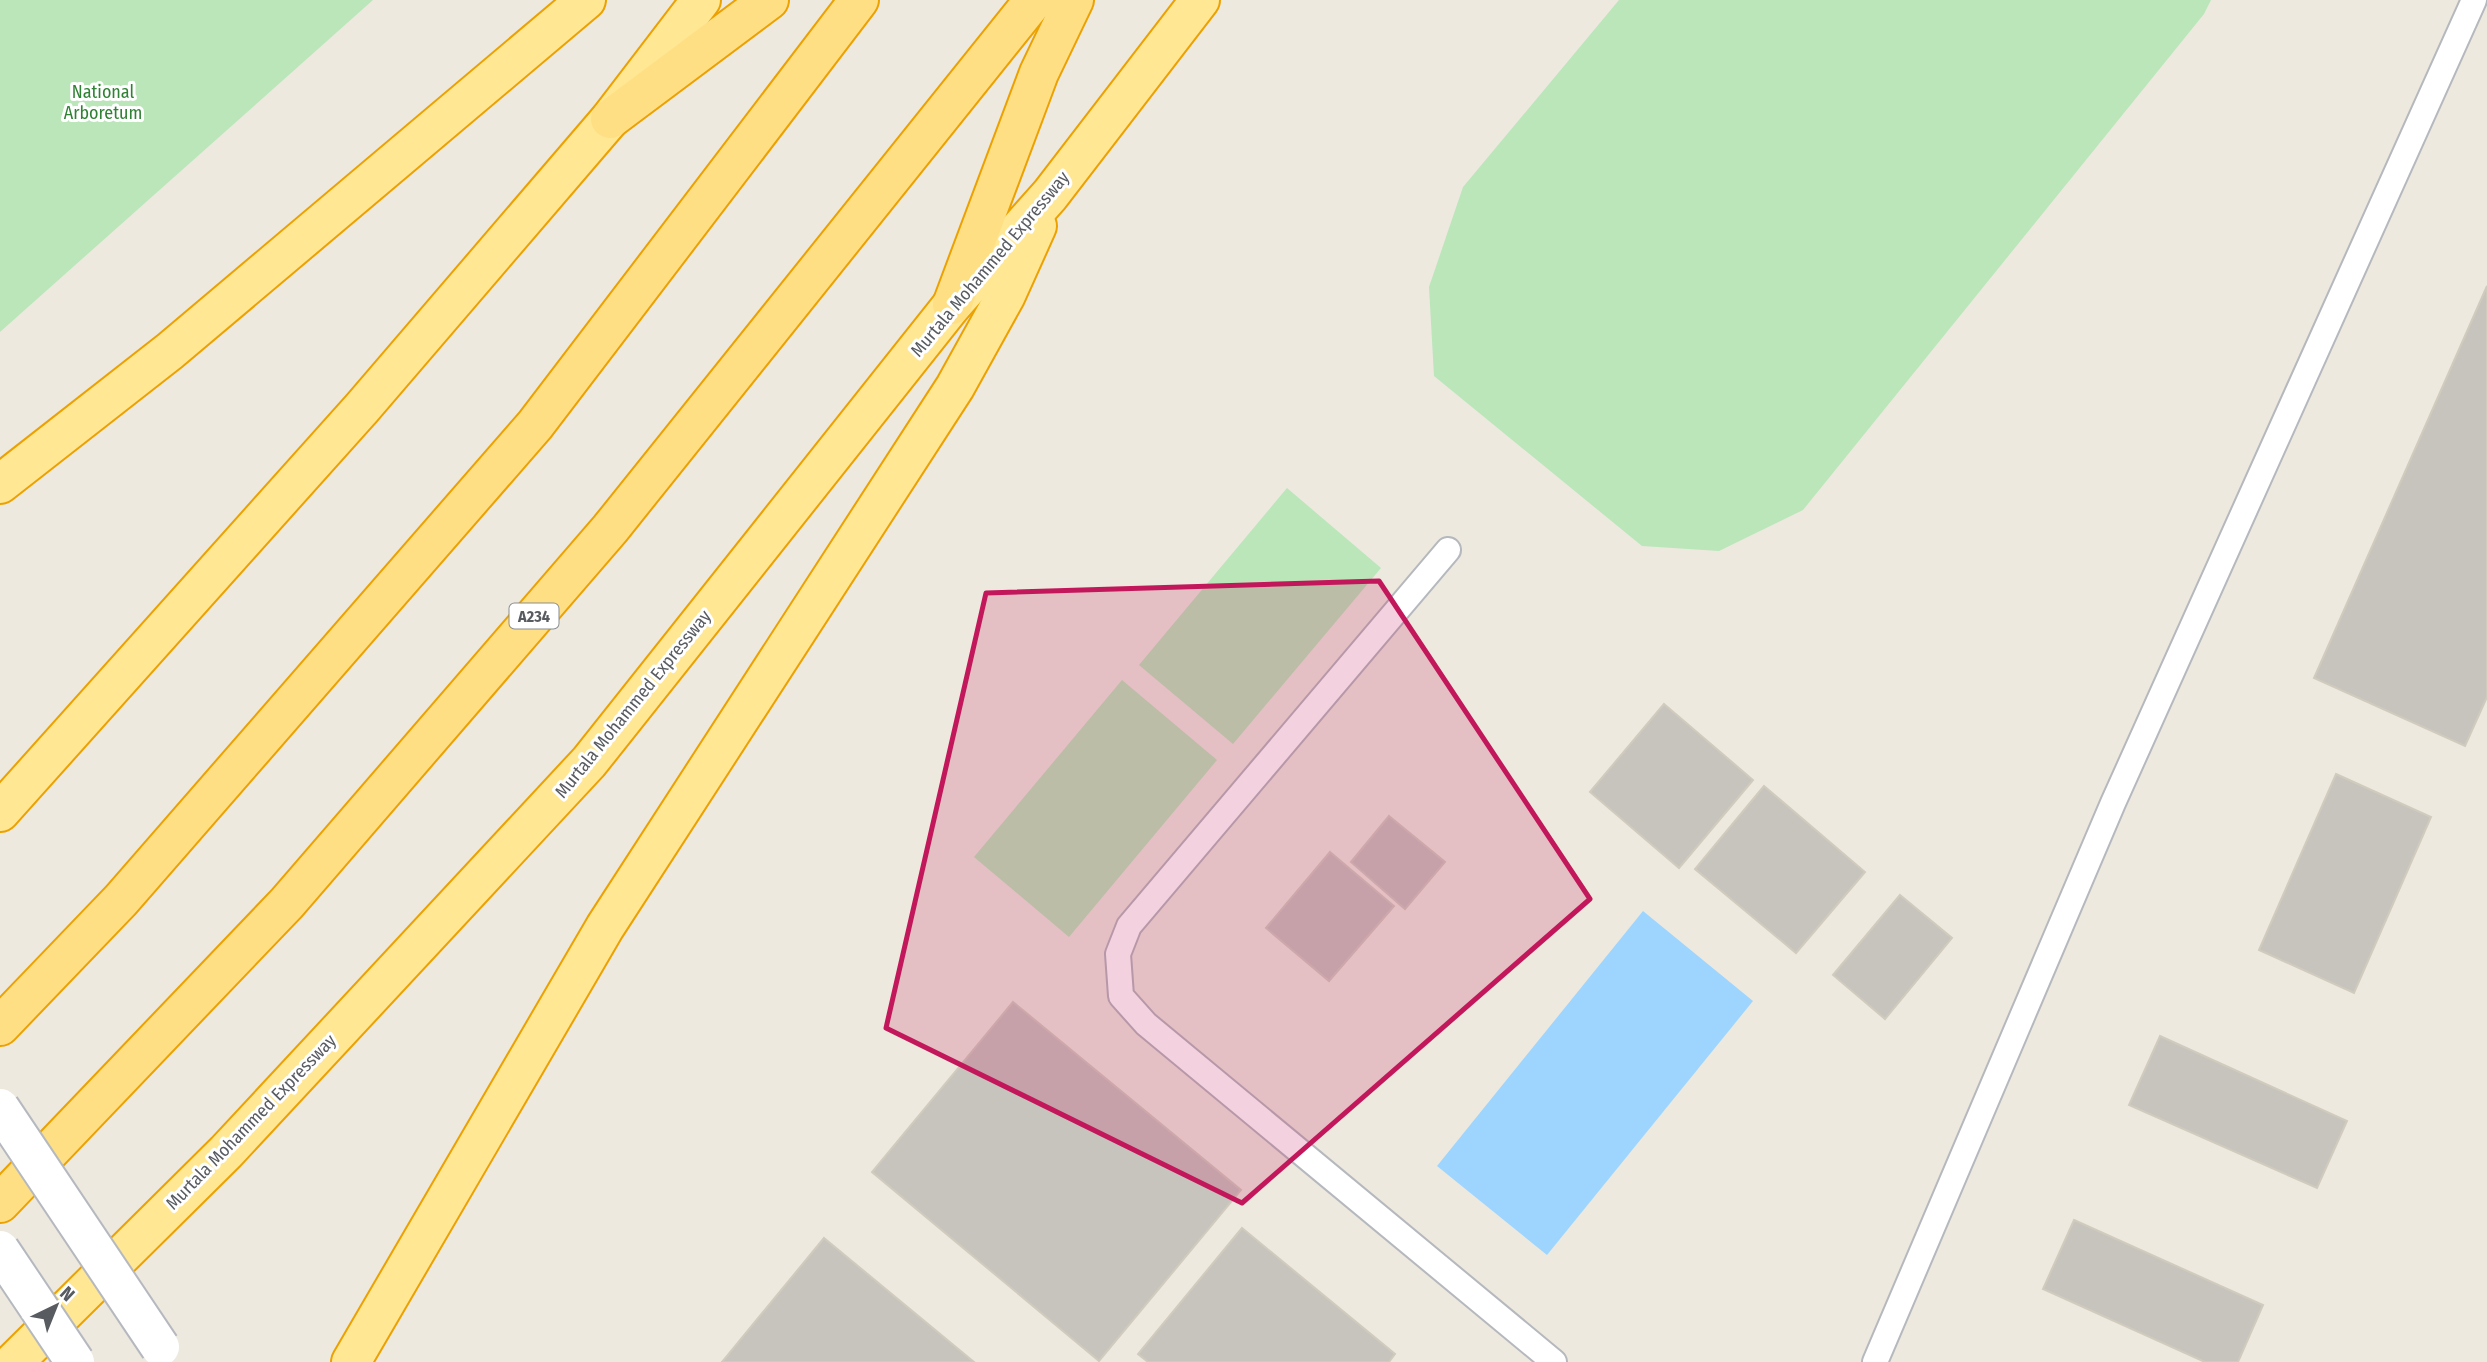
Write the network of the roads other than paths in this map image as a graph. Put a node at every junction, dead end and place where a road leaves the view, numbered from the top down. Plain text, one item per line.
1 (586, 0) edge
2 (701, 0) edge
3 (769, 0) edge
4 (859, 0) edge
5 (1034, 0) edge
6 (1074, 0) edge
7 (1200, 0) edge
8 (2474, 0) edge
9 (610, 119) junction
10 (1051, 195) junction
11 (952, 305) junction
12 (0, 484) edge
13 (1448, 550) dead end
14 (0, 812) edge
15 (0, 1026) edge
16 (0, 1108) edge
17 (0, 1203) edge
18 (0, 1250) edge
19 (160, 1347) dead end
20 (15, 1362) edge
21 (75, 1362) edge
22 (351, 1362) edge
23 (1555, 1362) edge
24 (1875, 1362) edge

1 - 12 highway
2 - 9 highway
3 - 9 highway
4 - 15 highway
5 - 17 highway, A234
6 - 11 highway
7 - 10 highway, Murtala Mohammed Expressway
8 - 24 lane
9 - 14 highway
10 - 11 highway, Murtala Mohammed Expressway
10 - 22 highway
11 - 20 highway, Murtala Mohammed Expressway
13 - 23 lane
16 - 19 main road, bridge
18 - 21 main road, bridge

